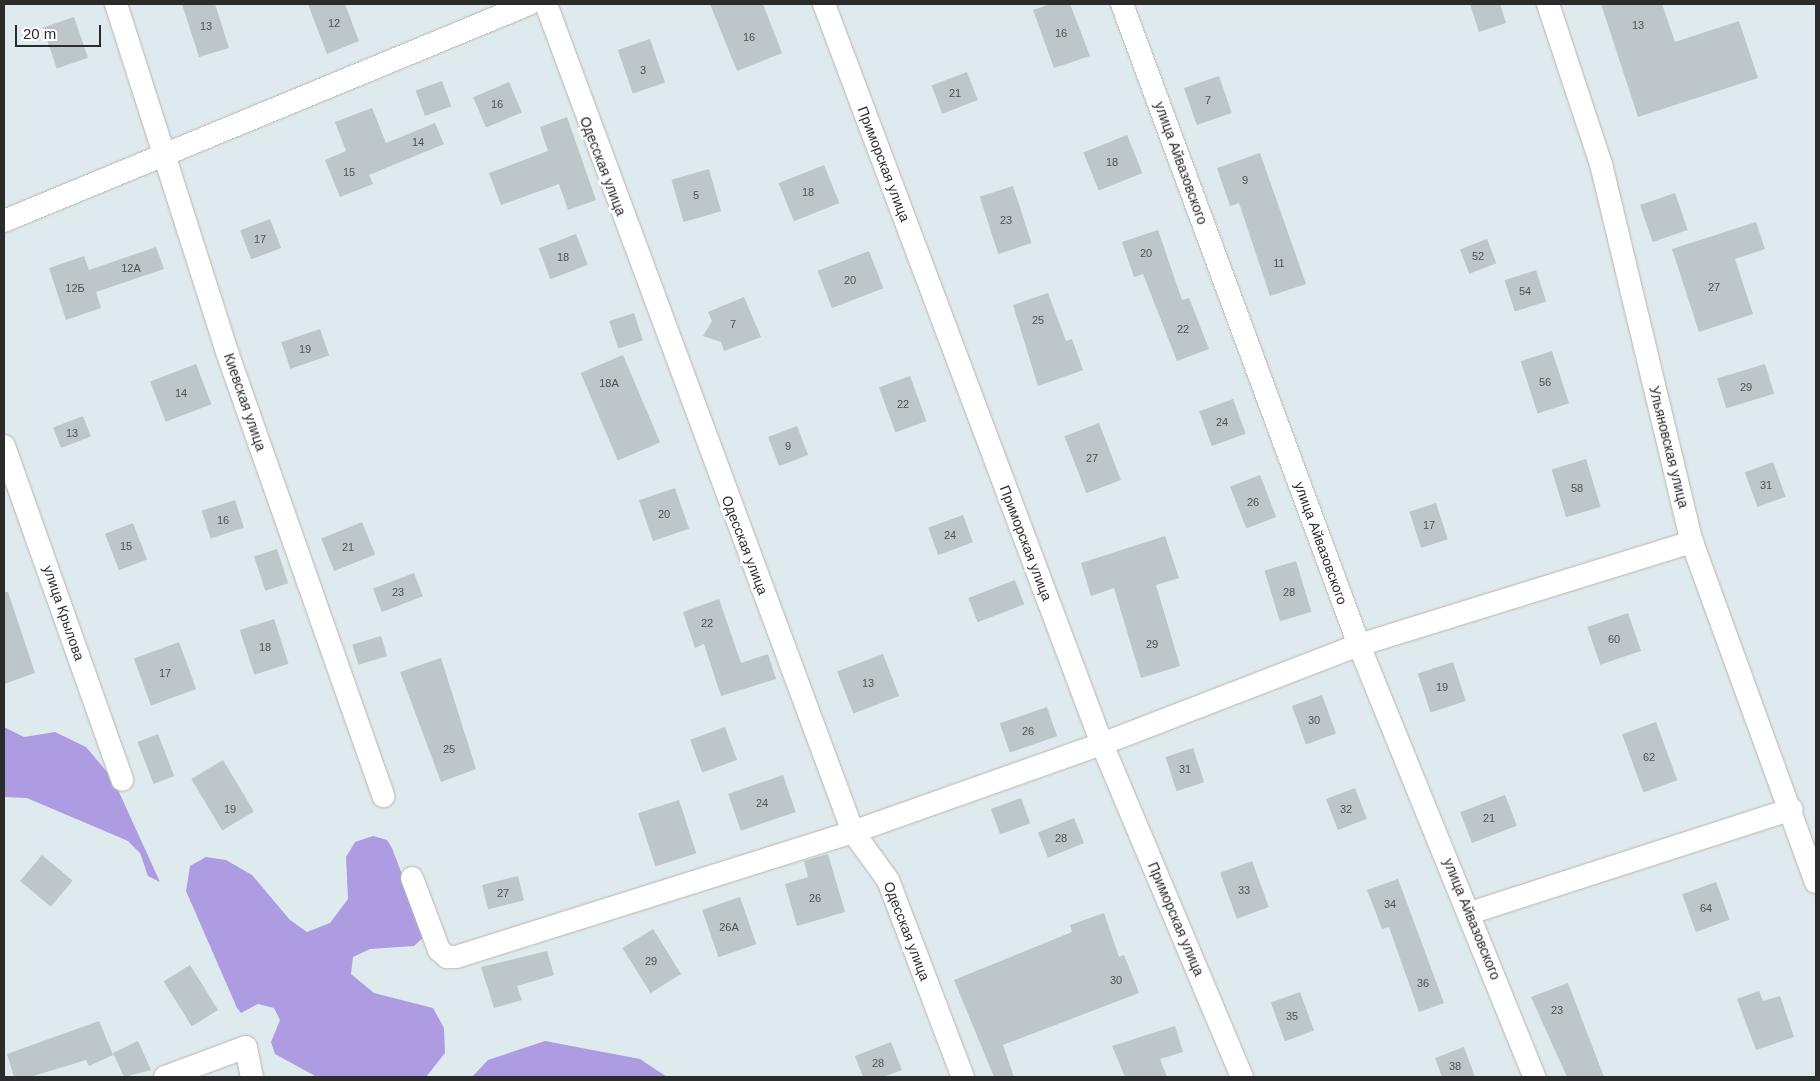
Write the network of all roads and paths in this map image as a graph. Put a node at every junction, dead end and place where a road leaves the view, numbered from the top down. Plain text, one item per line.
1 (116, 4) edge
2 (529, 4) edge
3 (546, 4) edge
4 (824, 4) edge
5 (1122, 4) edge
6 (1548, 4) edge
7 (163, 154) junction
8 (4, 221) edge
9 (4, 446) edge
10 (1692, 542) junction
11 (1359, 645) junction
12 (1102, 744) junction
13 (122, 780) dead end
14 (383, 796) dead end
15 (1792, 809) junction
16 (853, 832) junction
17 (412, 878) dead end
18 (1816, 882) edge
19 (1470, 913) junction
20 (165, 1077) edge
21 (252, 1077) edge
22 (964, 1077) edge
23 (1242, 1077) edge
24 (1534, 1077) edge

1 - 7 street, Киевская улица
2 - 7 street
3 - 16 street, Одесская улица
4 - 12 street, Приморская улица
5 - 11 street, улица Айвазовского
6 - 10 street, Ульяновская улица
7 - 8 street
7 - 14 street, Киевская улица
9 - 13 street, улица Крылова
10 - 11 street
10 - 15 street, Ульяновская улица
11 - 12 street
11 - 19 street, улица Айвазовского
12 - 16 street
12 - 23 street, Приморская улица
15 - 18 street, Ульяновская улица
15 - 19 street
16 - 17 street
16 - 22 street, Одесская улица
19 - 24 street, улица Айвазовского
20 - 21 street

